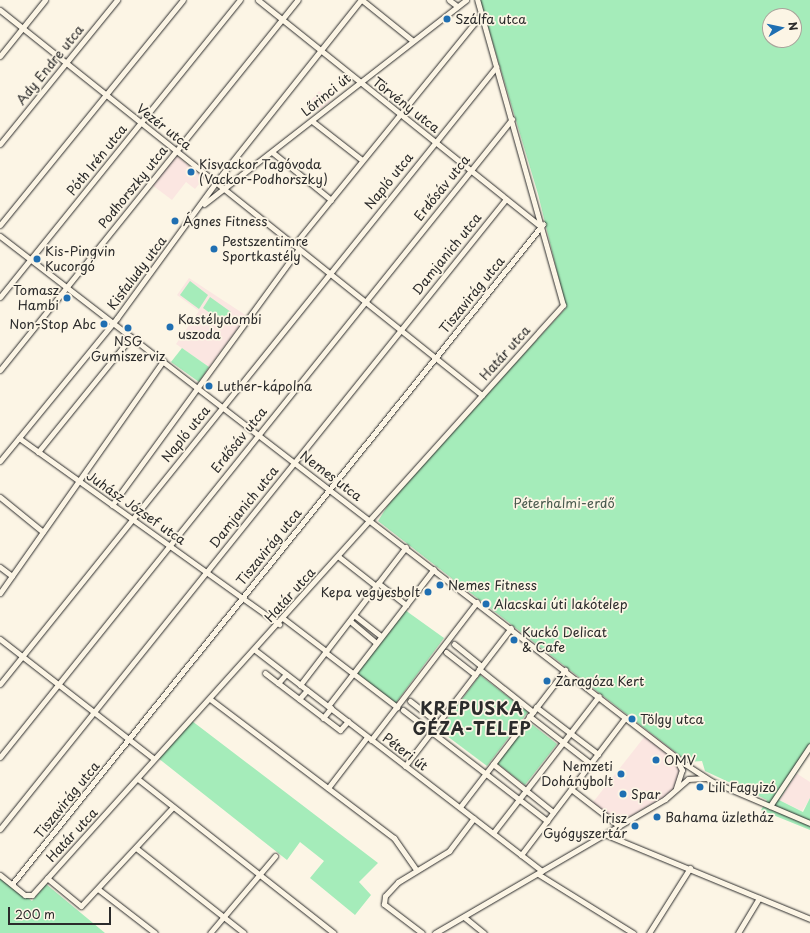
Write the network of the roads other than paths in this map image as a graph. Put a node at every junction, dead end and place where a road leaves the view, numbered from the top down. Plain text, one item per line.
1 (45, 0) edge
2 (117, 0) edge
3 (183, 0) edge
4 (240, 0) edge
5 (258, 0) edge
6 (298, 0) edge
7 (362, 0) edge
8 (449, 0) edge
9 (466, 0) edge
10 (477, 0) edge
11 (457, 6) junction
12 (0, 10) edge
13 (481, 15) junction
14 (283, 20) junction
15 (23, 28) junction
16 (413, 41) junction
17 (321, 50) junction
18 (0, 56) edge
19 (67, 63) junction
20 (496, 67) junction
21 (360, 82) junction
22 (106, 95) junction
23 (399, 114) junction
24 (512, 119) junction
25 (312, 121) junction
26 (141, 123) junction
27 (435, 142) junction
28 (0, 144) edge
29 (176, 151) junction
30 (272, 152) junction
31 (362, 160) junction
32 (470, 170) junction
33 (216, 182) junction
34 (224, 189) junction
35 (506, 199) junction
36 (331, 200) junction
37 (200, 207) junction
38 (0, 225) edge
39 (542, 225) junction
40 (0, 236) edge
41 (294, 245) junction
42 (300, 249) junction
43 (31, 259) junction
44 (330, 272) junction
45 (66, 288) junction
46 (0, 297) edge
47 (365, 301) junction
48 (113, 323) junction
49 (400, 329) junction
50 (131, 337) junction
51 (435, 358) junction
52 (162, 361) junction
53 (0, 370) edge
54 (199, 388) junction
55 (482, 395) junction
56 (222, 406) junction
57 (258, 434) junction
58 (19, 438) junction
59 (38, 452) junction
60 (0, 461) edge
61 (294, 462) junction
62 (78, 481) junction
63 (329, 489) junction
64 (0, 497) edge
65 (112, 504) junction
66 (132, 518) junction
67 (371, 520) junction
68 (43, 532) junction
69 (169, 545) junction
70 (406, 547) junction
71 (339, 557) junction
72 (0, 567) edge
73 (434, 569) junction
74 (205, 571) junction
75 (12, 576) junction
76 (377, 584) junction
77 (0, 594) edge
78 (242, 598) junction
79 (477, 602) junction
80 (406, 605) junction
81 (354, 615) junction
82 (284, 619) junction
83 (350, 621) junction
84 (279, 624) junction
85 (511, 628) junction
86 (381, 636) junction
87 (0, 639) edge
88 (376, 643) junction
89 (454, 644) dead end
90 (255, 650) junction
91 (326, 651) junction
92 (446, 652) dead end
93 (22, 656) junction
94 (480, 667) junction
95 (565, 670) junction
96 (265, 673) dead end
97 (286, 674) junction
98 (353, 674) junction
99 (475, 675) junction
100 (278, 683) junction
101 (0, 684) edge
102 (58, 685) junction
103 (300, 685) junction
104 (307, 690) junction
105 (599, 696) junction
106 (210, 699) junction
107 (299, 699) junction
108 (410, 701) dead end
109 (397, 706) junction
110 (329, 707) junction
111 (403, 710) dead end
112 (532, 712) junction
113 (94, 713) junction
114 (323, 718) junction
115 (625, 718) junction
116 (348, 722) junction
117 (438, 723) junction
118 (430, 732) junction
119 (570, 733) junction
120 (648, 735) junction
121 (369, 738) junction
122 (130, 740) junction
123 (563, 743) junction
124 (810, 746) edge
125 (598, 754) junction
126 (0, 757) edge
127 (154, 759) junction
128 (493, 764) junction
129 (591, 764) junction
130 (405, 766) junction
131 (692, 768) junction
132 (485, 773) junction
133 (682, 773) junction
134 (690, 778) junction
135 (706, 778) junction
136 (138, 779) junction
137 (328, 788) junction
138 (571, 789) junction
139 (526, 790) junction
140 (675, 791) junction
141 (520, 799) junction
142 (770, 806) junction
143 (173, 807) junction
144 (460, 807) junction
145 (553, 812) junction
146 (474, 818) junction
147 (546, 821) junction
148 (810, 823) edge
149 (619, 826) junction
150 (0, 829) edge
151 (494, 833) junction
152 (604, 834) junction
153 (136, 848) junction
154 (521, 855) junction
155 (275, 856) dead end
156 (690, 868) junction
157 (416, 870) junction
158 (540, 873) junction
159 (258, 874) junction
160 (0, 875) edge
161 (47, 878) junction
162 (12, 884) junction
163 (98, 889) junction
164 (759, 898) junction
165 (224, 917) junction
166 (464, 917) junction
167 (809, 917) edge
168 (155, 933) edge
169 (210, 933) edge
170 (244, 933) edge
171 (334, 933) edge
172 (422, 933) edge
173 (435, 933) edge
174 (484, 933) edge
175 (633, 933) edge
176 (648, 933) edge
177 (738, 933) edge

1 - 15 street
2 - 19 street, Ady Endre utca
3 - 22 street
4 - 26 street, Póth Irén utca
5 - 14 street, Törvény utca
6 - 14 street, Podhorszky utca
7 - 16 street
7 - 17 street, Kisfaludy utca
8 - 11 street
9 - 11 street, Lőrinci út
10 - 13 street
11 - 16 street, Lőrinci út
12 - 15 street, Vezér utca
13 - 20 street
13 - 23 street
14 - 17 street, Törvény utca
14 - 29 street, Podhorszky utca
15 - 18 street
15 - 19 street, Vezér utca
16 - 21 street, Lőrinci út
17 - 21 street, Törvény utca
17 - 33 street, Kisfaludy utca
19 - 22 street, Vezér utca
19 - 28 street, Ady Endre utca
20 - 24 street
20 - 27 street, Napló utca
21 - 23 street, Törvény utca
21 - 25 street, Lőrinci út
22 - 26 street, Vezér utca
22 - 38 street
23 - 27 street, Törvény utca
23 - 31 street
24 - 32 street, Erdősáv utca
24 - 39 street
25 - 30 street, Lőrinci út
25 - 31 street
26 - 29 street, Vezér utca
26 - 43 street, Póth Irén utca
27 - 32 street, Törvény utca
27 - 44 street, Napló utca
29 - 33 street, Vezér utca
29 - 45 street, Podhorszky utca
30 - 34 street, Lőrinci út
30 - 36 street
31 - 36 street
32 - 35 street, Törvény utca
32 - 47 street, Erdősáv utca
33 - 34 street, Vezér utca
33 - 37 street, Kisfaludy utca
34 - 37 street, Lőrinci út
34 - 41 street, Vezér utca
35 - 39 street, Törvény utca
35 - 49 street, Damjanich utca
36 - 41 street
37 - 48 street, Kisfaludy utca
39 - 51 street, Tiszavirág utca
39 - 55 street, Határ utca
40 - 43 street, Nemes utca
41 - 42 street, Vezér utca
42 - 44 street, Vezér utca
42 - 54 street
43 - 45 street, Nemes utca
43 - 46 street, Póth Irén utca
44 - 47 street, Vezér utca
44 - 56 street, Napló utca
45 - 48 street, Nemes utca
45 - 53 street, Podhorszky utca
47 - 49 street, Vezér utca
47 - 57 street, Erdősáv utca
48 - 50 street, Nemes utca
48 - 58 street, Kisfaludy utca
49 - 51 street, Vezér utca
49 - 61 street, Damjanich utca
50 - 52 street, Nemes utca
50 - 59 street
51 - 55 street, Vezér utca
51 - 63 street, Tiszavirág utca
52 - 54 street, Nemes utca
52 - 62 street
54 - 56 street, Nemes utca
54 - 65 street
55 - 67 street, Határ utca
56 - 57 street, Nemes utca
56 - 66 street, Napló utca
57 - 61 street, Nemes utca
57 - 69 street, Erdősáv utca
58 - 59 street, Juhász József utca
58 - 60 street, Kisfaludy utca
59 - 62 street, Juhász József utca
61 - 63 street, Nemes utca
61 - 74 street, Damjanich utca
62 - 65 street, Juhász József utca
62 - 68 street
63 - 67 street, Nemes utca
63 - 78 street, Tiszavirág utca
64 - 68 street
65 - 66 street, Juhász József utca
66 - 69 street, Juhász József utca
66 - 93 street, Napló utca
67 - 70 street, Nemes utca
67 - 71 street, Határ utca
68 - 75 street
69 - 74 street, Juhász József utca
69 - 102 street, Erdősáv utca
70 - 73 street, Nemes utca
70 - 76 street
71 - 76 street
71 - 82 street, Határ utca
72 - 75 street
73 - 79 street, Nemes utca
73 - 80 street
74 - 78 street, Juhász József utca
74 - 113 street, Damjanich utca
75 - 77 street
76 - 80 street
76 - 81 street
78 - 84 street, Juhász József utca
78 - 122 street, Tiszavirág utca
79 - 85 street, Nemes utca
79 - 109 street
80 - 86 street
81 - 83 street
81 - 86 street
82 - 84 street, Határ utca
82 - 91 street
83 - 88 street
83 - 91 street
84 - 90 street, Határ utca
85 - 94 street
85 - 95 street, Nemes utca
86 - 88 street
87 - 93 street
88 - 98 street
89 - 94 street
90 - 97 street, Péteri út
90 - 106 street, Határ utca
91 - 98 street
91 - 103 street
92 - 99 street
93 - 101 street, Napló utca
93 - 102 street
94 - 99 street
94 - 112 street
95 - 105 street, Nemes utca
95 - 112 street
96 - 100 street
97 - 100 street
97 - 103 street, Péteri út
98 - 109 street
98 - 110 street
99 - 117 street
100 - 107 street
102 - 113 street
102 - 126 street, Erdősáv utca
103 - 104 street, Péteri út
104 - 107 street
104 - 110 street, Péteri út
105 - 115 street, Nemes utca
105 - 119 street
106 - 127 street, Határ utca
106 - 137 street
107 - 114 street
108 - 117 street
109 - 121 street
110 - 114 street
110 - 116 street, Péteri út
111 - 118 street
112 - 119 street
112 - 123 street
112 - 128 street
113 - 122 street
113 - 150 street, Damjanich utca
114 - 116 street
115 - 120 street, Nemes utca
115 - 125 street
116 - 121 street, Péteri út
117 - 118 street
118 - 130 street
118 - 132 street
119 - 123 street
119 - 125 street
120 - 131 street, Nemes utca
120 - 133 street, Nemes utca
121 - 130 street, Péteri út
121 - 137 street
122 - 127 street
122 - 162 street, Tiszavirág utca
123 - 129 street
123 - 139 street
124 - 142 street
125 - 129 street
127 - 136 street, Határ utca
128 - 132 street
128 - 139 street
129 - 138 street
130 - 144 street, Péteri út
131 - 133 street
131 - 134 street
131 - 135 street, Nemes utca
132 - 141 street
132 - 144 street
133 - 134 street
133 - 140 street
134 - 135 street
134 - 140 street
135 - 142 street
136 - 143 street
136 - 161 street, Határ utca
137 - 157 street
138 - 145 street
138 - 149 street
139 - 141 street
139 - 145 street
140 - 149 street
141 - 147 street
141 - 151 street
142 - 148 street
143 - 153 street
143 - 159 street
144 - 146 street, Péteri út
145 - 147 street
146 - 151 street, Péteri út
146 - 157 street
147 - 154 street
149 - 152 street
151 - 154 street, Péteri út
152 - 156 street
152 - 158 street
153 - 163 street
153 - 165 street
154 - 158 street, Péteri út
155 - 159 street
156 - 164 street
156 - 176 street
157 - 172 street
158 - 166 street
158 - 175 street, Péteri út
159 - 165 street
159 - 171 street
160 - 162 street
161 - 162 street, Határ utca
161 - 163 street
163 - 168 street
164 - 167 street
164 - 177 street
165 - 169 street
165 - 170 street
166 - 173 street
166 - 174 street

